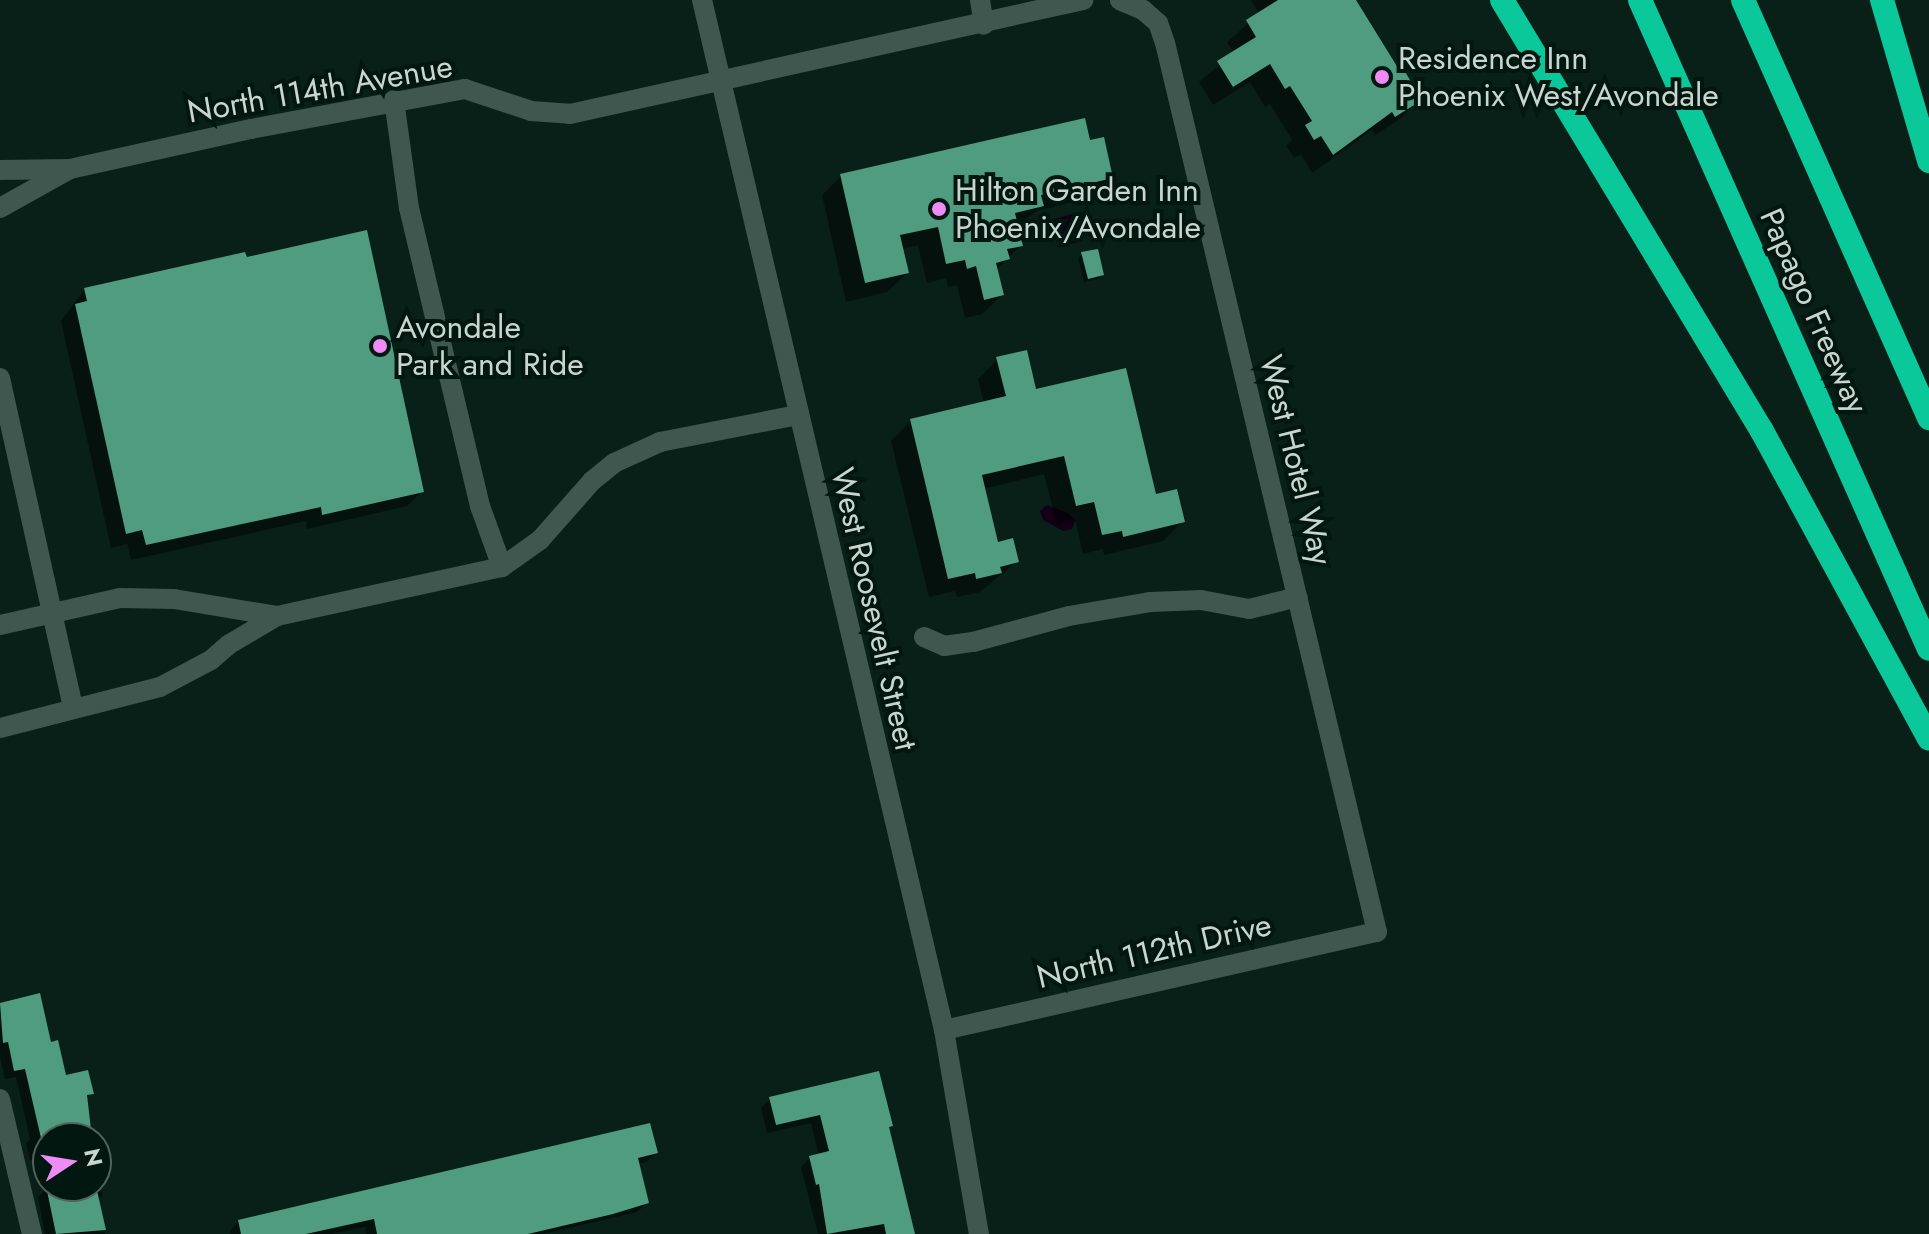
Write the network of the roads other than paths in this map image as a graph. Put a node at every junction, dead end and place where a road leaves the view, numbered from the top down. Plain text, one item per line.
1 (702, 0) edge
2 (980, 0) edge
3 (1083, 0) edge
4 (1120, 0) edge
5 (1502, 0) edge
6 (1640, 0) edge
7 (1743, 0) edge
8 (1882, 0) edge
9 (984, 25) junction
10 (720, 81) junction
11 (394, 100) junction
12 (1929, 161) edge
13 (70, 169) junction
14 (0, 170) edge
15 (0, 208) edge
16 (0, 378) edge
17 (798, 415) junction
18 (1929, 418) edge
19 (502, 567) junction
20 (1298, 597) junction
21 (52, 613) junction
22 (277, 616) junction
23 (0, 625) edge
24 (924, 637) dead end
25 (1929, 649) edge
26 (73, 707) junction
27 (0, 728) edge
28 (1929, 739) edge
29 (1377, 932) joint
30 (944, 1030) junction
31 (0, 1099) edge
32 (32, 1234) edge
33 (979, 1234) edge

1 - 10 street, West Roosevelt Street
2 - 9 street
3 - 9 street, North 114th Avenue
4 - 20 street, West Hotel Way
5 - 28 highway
6 - 25 highway, Papago Freeway
7 - 18 highway, Papago Freeway
8 - 12 highway
9 - 10 street, North 114th Avenue
10 - 11 street, North 114th Avenue
10 - 17 street, West Roosevelt Street
11 - 13 street, North 114th Avenue
11 - 19 street
13 - 14 street
13 - 15 street
16 - 21 street
17 - 19 street
17 - 30 street, West Roosevelt Street
19 - 22 street
20 - 24 street
20 - 29 street, West Hotel Way
21 - 22 street
21 - 23 street
21 - 26 street
22 - 26 street
26 - 27 street
29 - 30 street, North 112th Drive
30 - 33 street, West Roosevelt Street
31 - 32 street

